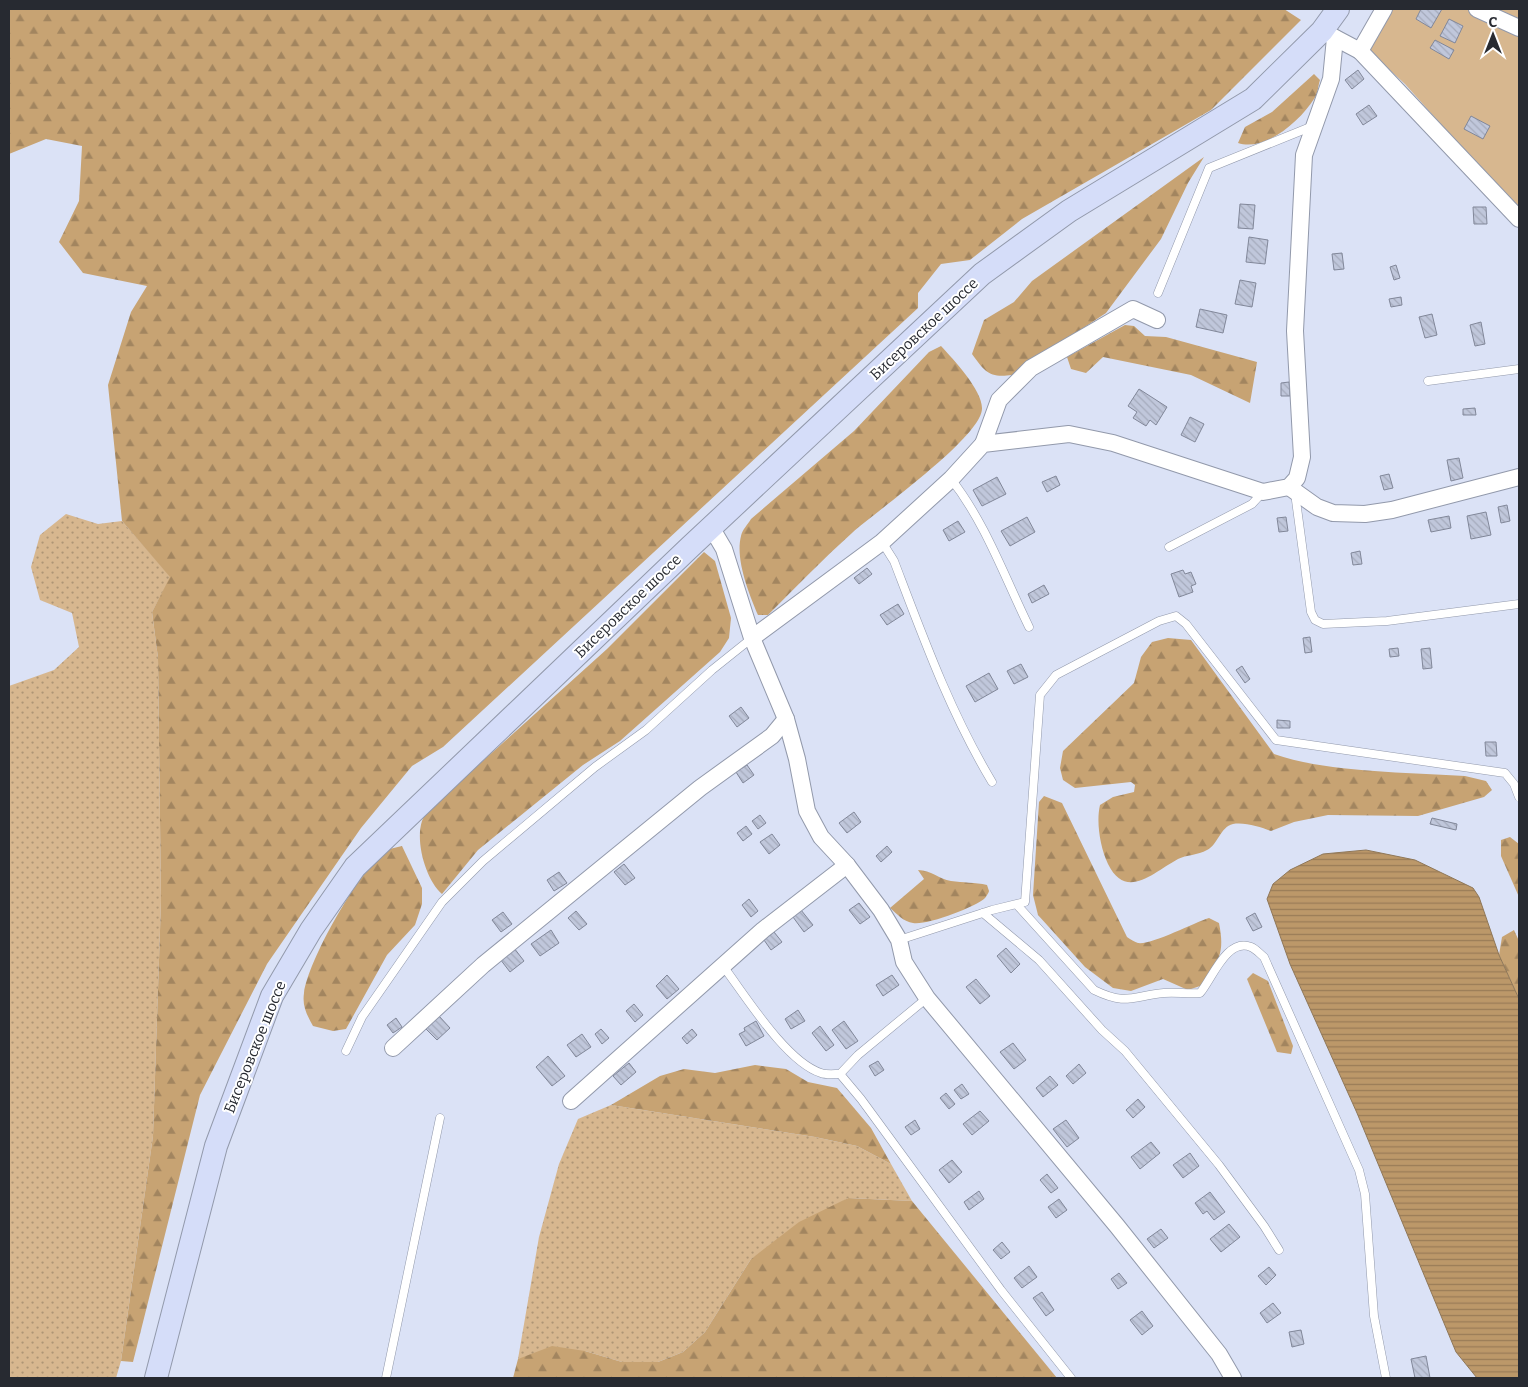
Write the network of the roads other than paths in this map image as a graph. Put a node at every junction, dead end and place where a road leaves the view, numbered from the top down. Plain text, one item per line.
1 (1338, 9) edge
2 (1384, 9) edge
3 (1476, 9) edge
4 (1519, 28) edge
5 (1329, 35) junction
6 (1360, 51) junction
7 (1315, 125) junction
8 (1519, 218) edge
9 (1158, 293) dead end
10 (1157, 320) dead end
11 (1519, 370) edge
12 (1428, 381) dead end
13 (983, 444) junction
14 (1519, 477) edge
15 (951, 479) junction
16 (1292, 489) junction
17 (1263, 492) junction
18 (711, 526) junction
19 (882, 542) junction
20 (1169, 547) dead end
21 (1519, 604) edge
22 (1029, 627) dead end
23 (752, 638) junction
24 (786, 719) junction
25 (992, 782) dead end
26 (1516, 783) edge
27 (1519, 797) edge
28 (847, 865) junction
29 (1018, 906) junction
30 (983, 913) junction
31 (899, 940) junction
32 (723, 966) junction
33 (927, 998) junction
34 (393, 1048) dead end
35 (346, 1050) dead end
36 (840, 1074) junction
37 (571, 1101) dead end
38 (440, 1118) dead end
39 (1279, 1250) dead end
40 (156, 1378) edge
41 (386, 1378) edge
42 (1071, 1378) edge
43 (1233, 1378) edge
44 (1386, 1378) edge

1 - 5 main road, Бисеровское шоссе
2 - 6 street
3 - 4 street
5 - 6 street
5 - 7 street
5 - 18 main road, Бисеровское шоссе
6 - 8 street
7 - 9 lane
7 - 16 street
10 - 13 street
11 - 12 lane
13 - 15 street
13 - 17 street
14 - 16 street
15 - 19 street
15 - 22 lane
16 - 17 street
16 - 21 lane
17 - 20 lane
18 - 23 street
18 - 40 main road, Бисеровское шоссе
19 - 23 street
19 - 25 lane
23 - 24 street
23 - 35 lane
24 - 28 street
24 - 34 street
26 - 27 lane
26 - 29 lane
28 - 31 street
28 - 32 street
29 - 30 lane
29 - 44 lane
30 - 31 lane
30 - 39 lane
31 - 33 street
32 - 36 lane
32 - 37 street
33 - 36 lane
33 - 43 street
36 - 42 lane
38 - 41 lane

